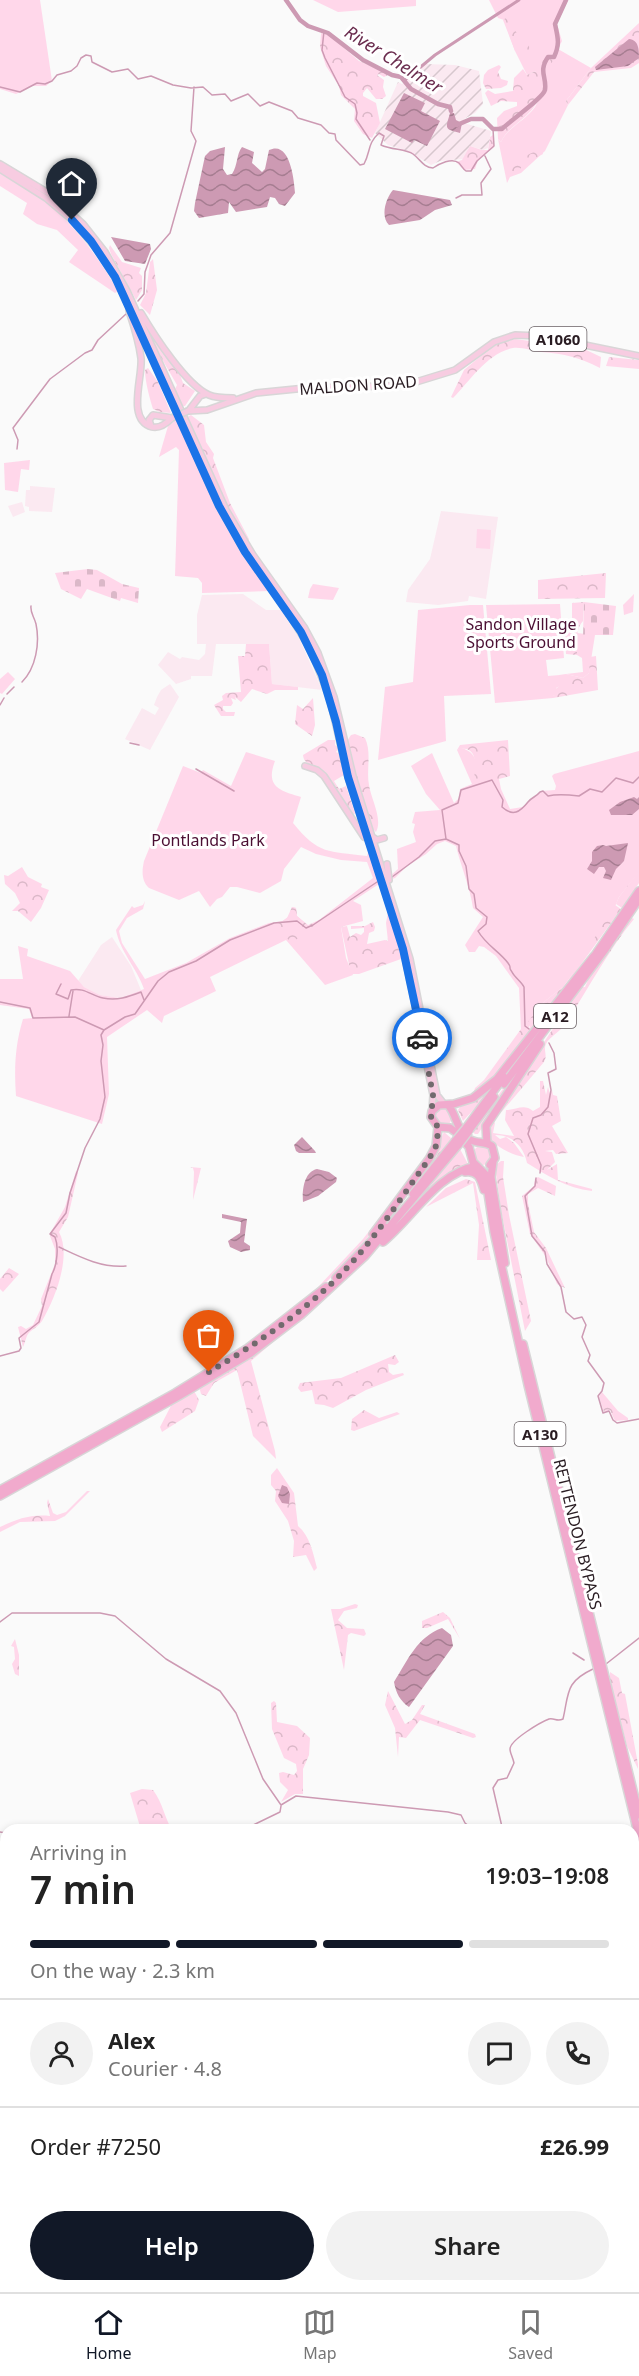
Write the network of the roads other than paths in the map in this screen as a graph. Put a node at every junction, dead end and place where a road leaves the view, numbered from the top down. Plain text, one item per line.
1 (0, 164) edge
2 (0, 169) edge
3 (110, 269) junction
4 (127, 291) junction
5 (639, 356) edge
6 (209, 395) junction
7 (243, 396) junction
8 (197, 402) junction
9 (210, 408) junction
10 (201, 409) junction
11 (188, 411) junction
12 (172, 418) junction
13 (151, 426) junction
14 (305, 766) dead end
15 (370, 835) junction
16 (384, 837) dead end
17 (369, 846) junction
18 (387, 864) dead end
19 (639, 891) edge
20 (390, 892) junction
21 (639, 899) edge
22 (594, 956) junction
23 (584, 976) junction
24 (446, 1105) junction
25 (432, 1111) junction
26 (438, 1127) junction
27 (467, 1130) junction
28 (458, 1142) junction
29 (487, 1143) junction
30 (493, 1162) junction
31 (479, 1166) junction
32 (432, 1193) junction
33 (490, 1210) junction
34 (365, 1256) junction
35 (355, 1258) junction
36 (0, 1490) edge
37 (0, 1496) edge
38 (597, 1656) junction
39 (602, 1678) junction
40 (639, 1815) edge
41 (636, 1824) edge

1 - 4 main road
2 - 3 main road
3 - 13 main road
3 - 17 main road
4 - 6 main road
4 - 15 main road
5 - 7 main road, MALDON ROAD / A1060
6 - 7 main road, MALDON ROAD / A1060
6 - 8 main road
6 - 9 main road
7 - 9 main road, MALDON ROAD / A1060
8 - 10 main road
8 - 11 main road
9 - 10 main road
10 - 11 main road
11 - 12 main road, bridge
12 - 13 main road
12 - 13 main road
14 - 17 main road
15 - 16 main road
15 - 20 main road
17 - 25 main road
18 - 20 main road
19 - 22 highway, A12
20 - 24 main road
21 - 23 highway, A12
22 - 24 highway, A12
22 - 27 highway, A12
23 - 27 highway, A12
23 - 29 highway, A12
24 - 25 highway
24 - 29 highway
25 - 26 highway
26 - 31 highway, RETTENDON BYPASS
26 - 35 highway, A12
27 - 28 highway, A12, bridge
28 - 34 highway, A12
28 - 35 highway, A12
29 - 30 highway, RETTENDON BYPASS
30 - 31 highway
30 - 38 highway, RETTENDON BYPASS / A130
31 - 32 highway, A12
31 - 33 highway, RETTENDON BYPASS / A130
32 - 33 highway, A12
32 - 34 highway, A12
33 - 38 highway, RETTENDON BYPASS / A130
34 - 37 highway, A12
35 - 36 highway, A12
38 - 39 highway, RETTENDON BYPASS / A130
39 - 40 highway, RETTENDON BYPASS / A130
39 - 41 highway, RETTENDON BYPASS / A130

